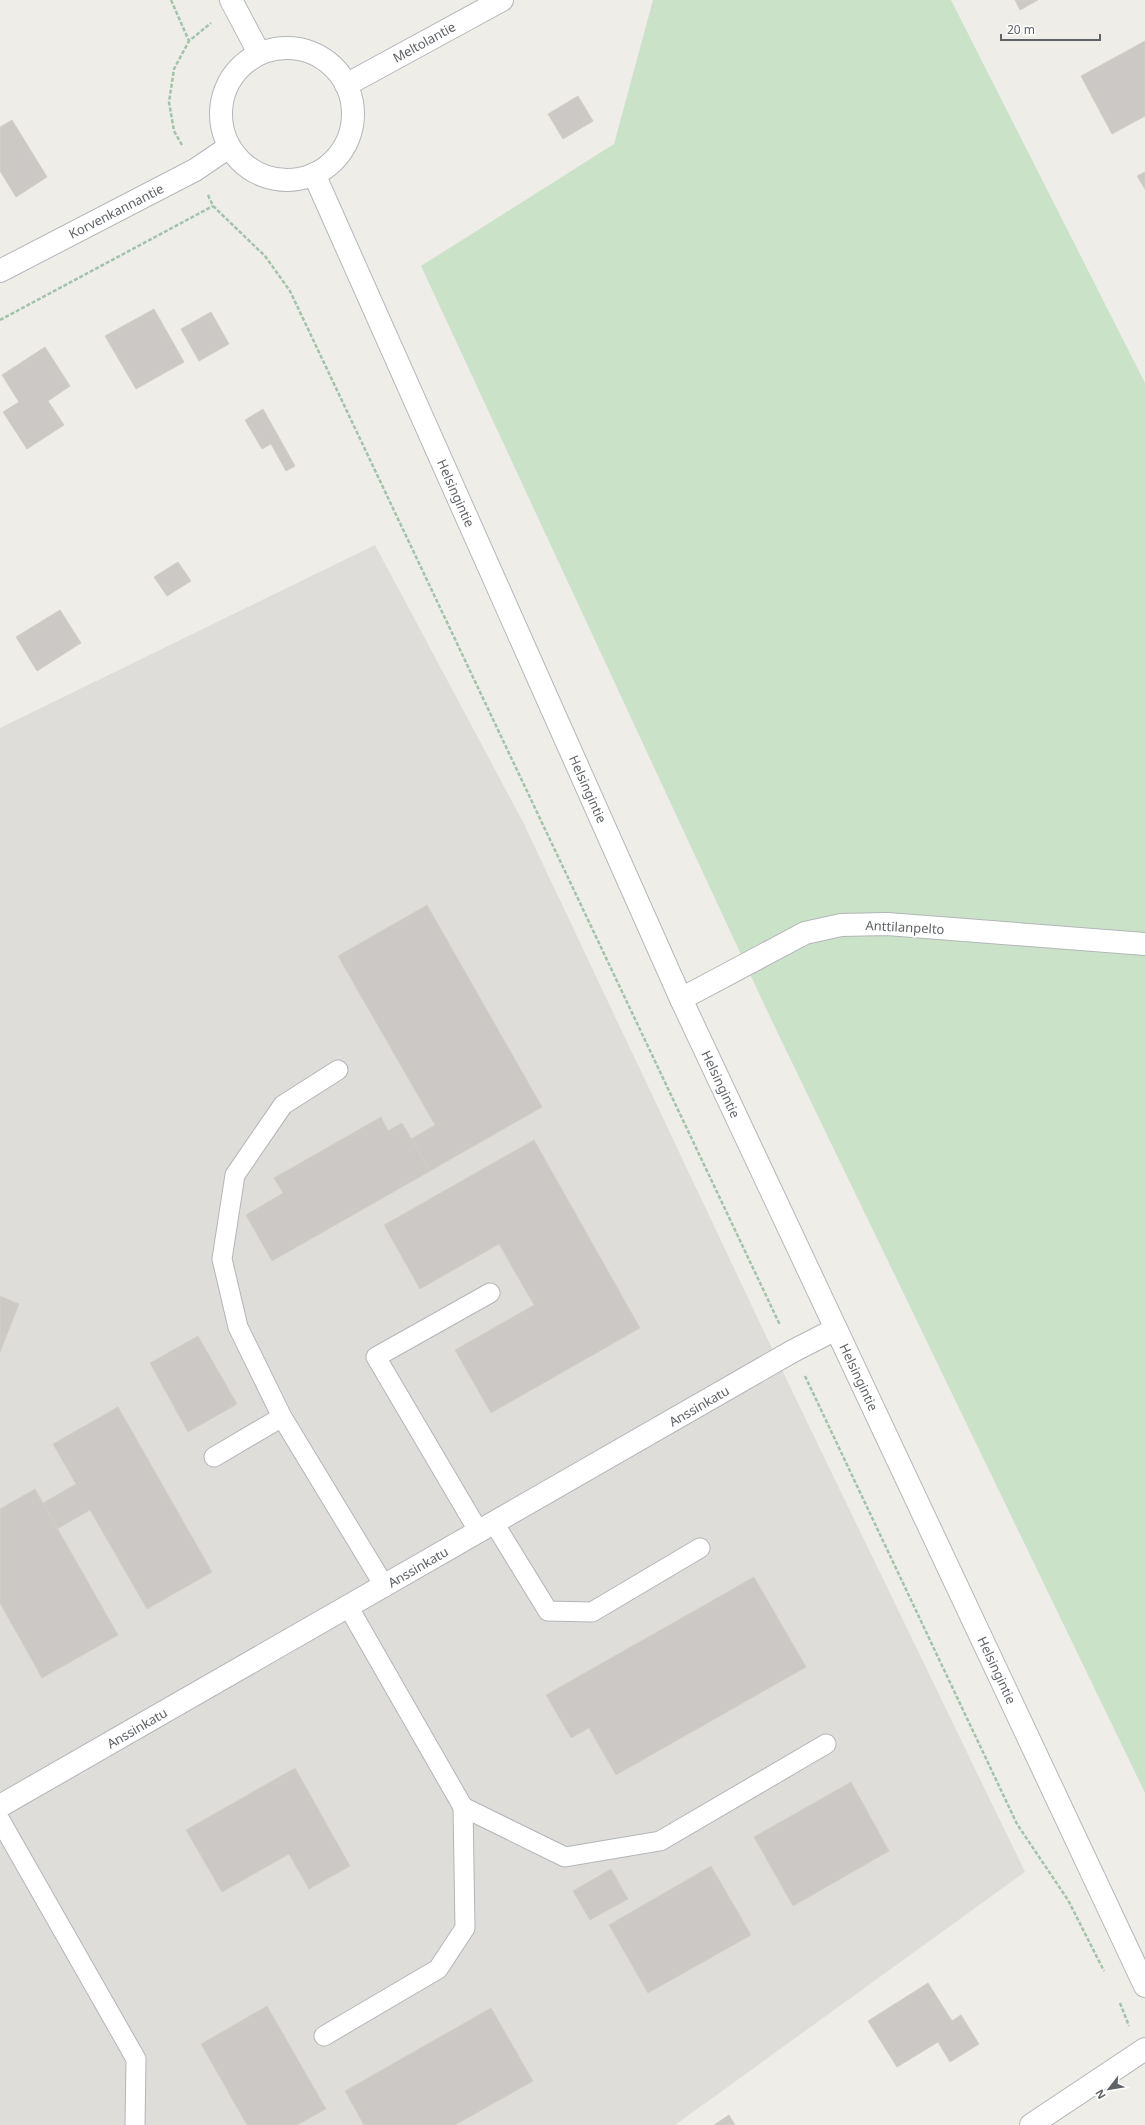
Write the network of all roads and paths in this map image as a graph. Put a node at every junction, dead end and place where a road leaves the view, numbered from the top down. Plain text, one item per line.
1 (171, 0) edge
2 (231, 0) edge
3 (502, 0) edge
4 (259, 53) junction
5 (346, 85) junction
6 (229, 147) junction
7 (195, 170) junction
8 (314, 174) junction
9 (213, 206) junction
10 (0, 271) edge
11 (0, 320) edge
12 (1145, 944) edge
13 (681, 999) junction
14 (338, 1070) dead end
15 (490, 1293) dead end
16 (836, 1329) junction
17 (793, 1351) junction
18 (282, 1417) junction
19 (214, 1457) dead end
20 (487, 1528) junction
21 (700, 1548) dead end
22 (385, 1586) junction
23 (349, 1608) junction
24 (826, 1744) dead end
25 (0, 1806) edge
26 (464, 1807) junction
27 (0, 1820) edge
28 (1107, 1976) dead end
29 (1145, 1986) edge
30 (1117, 1998) dead end
31 (324, 2036) dead end
32 (1143, 2050) edge
33 (135, 2125) edge
34 (1031, 2125) edge

1 - 7 path
2 - 4 main road
3 - 5 main road, Meltolantie
4 - 5 main road
4 - 6 main road
5 - 8 main road
6 - 7 main road, Korvenkannantie
6 - 8 main road
7 - 9 path
7 - 10 main road, Korvenkannantie
8 - 13 main road, Helsingintie
9 - 11 path
9 - 17 path
12 - 13 main road, Anttilanpelto
13 - 16 main road, Helsingintie
14 - 18 lane
15 - 20 lane
16 - 17 main road, Anssinkatu
16 - 29 main road, Helsingintie
17 - 20 main road, Anssinkatu
17 - 28 path
18 - 19 lane
18 - 22 lane
20 - 21 lane
20 - 22 main road, Anssinkatu
22 - 23 main road, Anssinkatu
23 - 25 main road, Anssinkatu
23 - 26 lane
24 - 26 lane
26 - 31 lane
27 - 33 lane
30 - 32 path
32 - 34 main road

